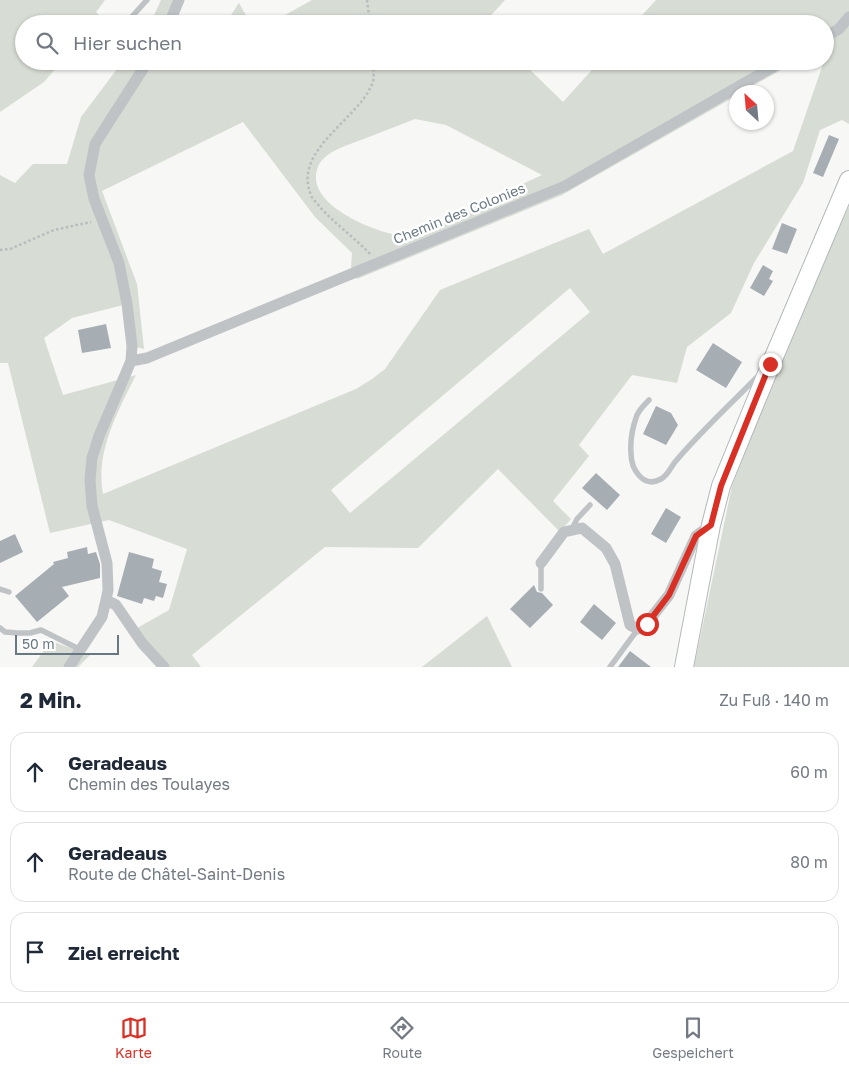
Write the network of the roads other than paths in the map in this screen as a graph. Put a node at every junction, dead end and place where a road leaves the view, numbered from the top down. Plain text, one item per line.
1 (147, 0) edge
2 (179, 0) edge
3 (133, 15) edge
4 (173, 15) edge
5 (849, 17) edge
6 (834, 33) edge
7 (142, 70) edge
8 (768, 70) edge
9 (849, 180) edge
10 (131, 361) junction
11 (770, 364) junction
12 (649, 400) dead end
13 (590, 506) dead end
14 (711, 525) junction
15 (572, 530) junction
16 (541, 563) joint
17 (0, 589) edge
18 (541, 589) dead end
19 (9, 592) dead end
20 (106, 600) junction
21 (0, 628) edge
22 (638, 629) junction
23 (80, 650) junction
24 (69, 667) edge
25 (164, 667) edge
26 (610, 667) edge
27 (684, 667) edge

1 - 3 lane
2 - 4 street
5 - 6 street
7 - 10 street
8 - 10 street, Chemin des Colonies
9 - 11 main road
10 - 20 street
11 - 12 lane
11 - 14 main road
13 - 15 lane
14 - 22 street
14 - 27 main road
15 - 16 street
15 - 22 street
16 - 18 lane
17 - 19 lane
20 - 23 street
20 - 25 street
21 - 23 lane
22 - 26 lane
23 - 24 street

